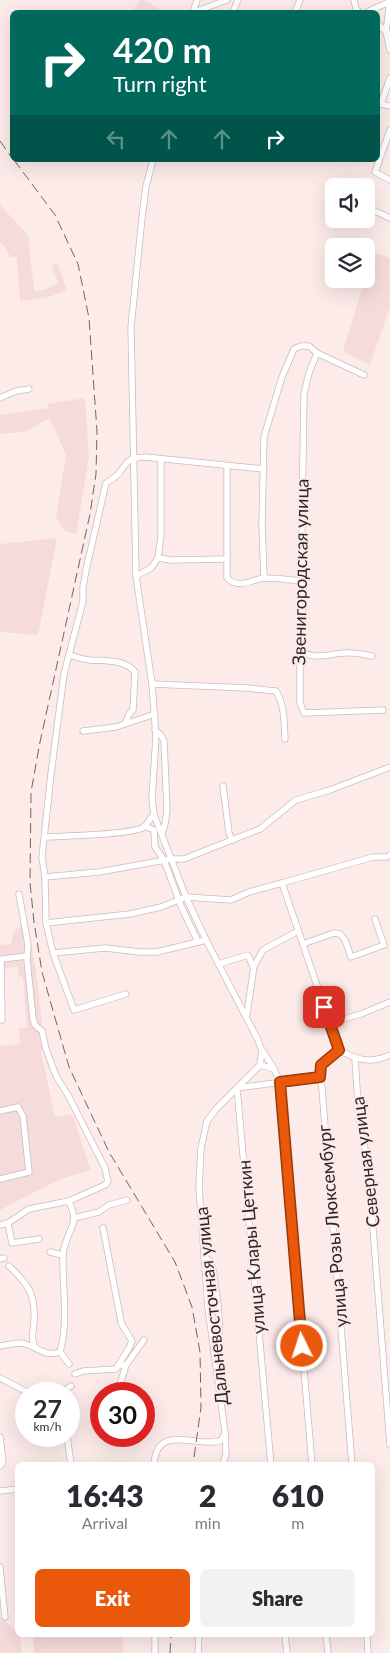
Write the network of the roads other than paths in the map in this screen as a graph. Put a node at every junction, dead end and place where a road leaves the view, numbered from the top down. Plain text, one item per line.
1 (227, 0) edge
2 (389, 1) edge
3 (200, 10) edge
4 (371, 10) edge
5 (388, 33) edge
6 (390, 50) edge
7 (390, 78) edge
8 (380, 102) edge
9 (390, 130) edge
10 (380, 158) edge
11 (152, 162) edge
12 (379, 162) edge
13 (390, 180) edge
14 (375, 211) edge
15 (390, 218) edge
16 (317, 353) junction
17 (364, 376) dead end
18 (29, 389) dead end
19 (0, 398) edge
20 (133, 458) junction
21 (162, 460) junction
22 (227, 466) junction
23 (264, 469) junction
24 (158, 558) junction
25 (226, 560) junction
26 (136, 576) junction
27 (264, 578) junction
28 (302, 581) junction
29 (300, 650) junction
30 (69, 656) junction
31 (372, 656) dead end
32 (152, 684) junction
33 (133, 710) junction
34 (383, 710) dead end
35 (155, 714) junction
36 (144, 717) junction
37 (125, 724) junction
38 (156, 730) junction
39 (83, 731) dead end
40 (285, 740) dead end
41 (390, 768) edge
42 (223, 786) dead end
43 (154, 815) junction
44 (144, 826) junction
45 (162, 835) junction
46 (45, 837) junction
47 (232, 840) junction
48 (390, 855) edge
49 (172, 859) junction
50 (164, 860) junction
51 (45, 877) junction
52 (282, 883) junction
53 (19, 894) dead end
54 (186, 897) junction
55 (179, 900) junction
56 (375, 919) dead end
57 (46, 923) junction
58 (298, 931) junction
59 (206, 940) junction
60 (198, 942) junction
61 (303, 944) junction
62 (53, 953) junction
63 (27, 956) junction
64 (219, 964) junction
65 (254, 967) junction
66 (126, 994) dead end
67 (390, 1002) edge
68 (246, 1016) junction
69 (0, 1020) edge
70 (330, 1023) junction
71 (339, 1050) junction
72 (262, 1051) junction
73 (390, 1054) edge
74 (355, 1059) junction
75 (260, 1066) junction
76 (274, 1069) junction
77 (320, 1077) junction
78 (280, 1082) junction
79 (237, 1088) junction
80 (0, 1111) edge
81 (0, 1179) edge
82 (128, 1200) dead end
83 (69, 1201) junction
84 (74, 1218) junction
85 (8, 1223) junction
86 (0, 1225) edge
87 (103, 1228) dead end
88 (39, 1239) dead end
89 (50, 1252) dead end
90 (62, 1255) junction
91 (204, 1257) junction
92 (9, 1266) dead end
93 (144, 1340) dead end
94 (0, 1346) edge
95 (35, 1347) junction
96 (60, 1352) junction
97 (214, 1353) junction
98 (69, 1364) dead end
99 (118, 1365) junction
100 (126, 1365) junction
101 (75, 1374) dead end
102 (0, 1378) edge
103 (122, 1382) edge
104 (15, 1386) edge
105 (388, 1393) edge
106 (225, 1432) junction
107 (0, 1437) edge
108 (213, 1443) junction
109 (390, 1445) edge
110 (68, 1447) edge
111 (226, 1453) junction
112 (70, 1462) edge
113 (155, 1462) edge
114 (224, 1462) edge
115 (271, 1462) edge
116 (312, 1462) edge
117 (352, 1462) edge
118 (0, 1466) edge
119 (15, 1489) edge
120 (0, 1491) edge
121 (0, 1567) edge
122 (5, 1617) dead end
123 (156, 1637) edge
124 (199, 1637) edge
125 (285, 1637) edge
126 (326, 1637) edge
127 (367, 1637) edge
128 (155, 1653) edge
129 (198, 1653) edge
130 (287, 1653) edge
131 (328, 1653) edge
132 (368, 1653) edge

1 - 3 street
2 - 4 street
2 - 5 street
5 - 6 street
7 - 8 street
9 - 10 street
11 - 20 street
12 - 13 street
14 - 15 street
16 - 17 street
16 - 23 street
16 - 28 street, Звенигородская улица
18 - 19 street
20 - 21 street
20 - 26 street
20 - 30 street
21 - 22 street
21 - 24 street
22 - 23 street
22 - 25 street
23 - 27 street
24 - 25 street
24 - 26 street
25 - 27 street
26 - 32 street
27 - 28 street
28 - 29 street, Звенигородская улица
29 - 31 street
29 - 34 street, Звенигородская улица
30 - 33 street
30 - 46 street
32 - 35 street
32 - 40 street
33 - 36 street
33 - 37 street
35 - 36 street
35 - 38 street
36 - 37 street
37 - 39 street
38 - 43 street
38 - 45 street
41 - 47 street
42 - 47 street
43 - 44 street
43 - 45 street
44 - 46 street
44 - 50 street
45 - 49 street
46 - 51 street
47 - 49 street
48 - 52 street
49 - 50 street
49 - 54 street
50 - 51 street
50 - 55 street
51 - 57 street
52 - 54 street
52 - 58 street
53 - 63 street
54 - 55 street
54 - 59 street
55 - 57 street
55 - 60 street
56 - 61 street
57 - 62 street
58 - 61 street
58 - 65 street
59 - 60 street
59 - 64 street
60 - 62 street
61 - 70 street
62 - 66 street
63 - 69 street
63 - 83 street
64 - 65 street
64 - 68 street
65 - 68 street
67 - 70 street
68 - 72 street
70 - 71 street
71 - 74 street
71 - 77 street
72 - 75 street
72 - 76 street
73 - 74 street
74 - 105 street, Северная улица
75 - 76 street
75 - 79 street
76 - 78 street
77 - 78 street
77 - 117 street, улица Розы Люксембург
78 - 79 street
78 - 116 street
79 - 91 street, Дальневосточная улица
79 - 115 street, улица Клары Цеткин
80 - 81 street
82 - 84 street
83 - 84 street
83 - 85 street
84 - 90 street
85 - 86 street
85 - 88 street
87 - 99 street
89 - 90 street
90 - 96 street
91 - 97 street, Дальневосточная улица
91 - 97 street
92 - 95 street
93 - 100 street
94 - 95 street
95 - 96 street
96 - 98 street
97 - 106 street, Дальневосточная улица
99 - 100 street
99 - 101 street
100 - 103 street
102 - 104 street
105 - 109 street, Северная улица
106 - 108 street
106 - 111 street, Дальневосточная улица
107 - 118 street
108 - 111 street
108 - 113 street
110 - 112 street
111 - 114 street, Дальневосточная улица
119 - 120 street
121 - 122 street
123 - 128 street
124 - 129 street
125 - 130 street
126 - 131 street
127 - 132 street

